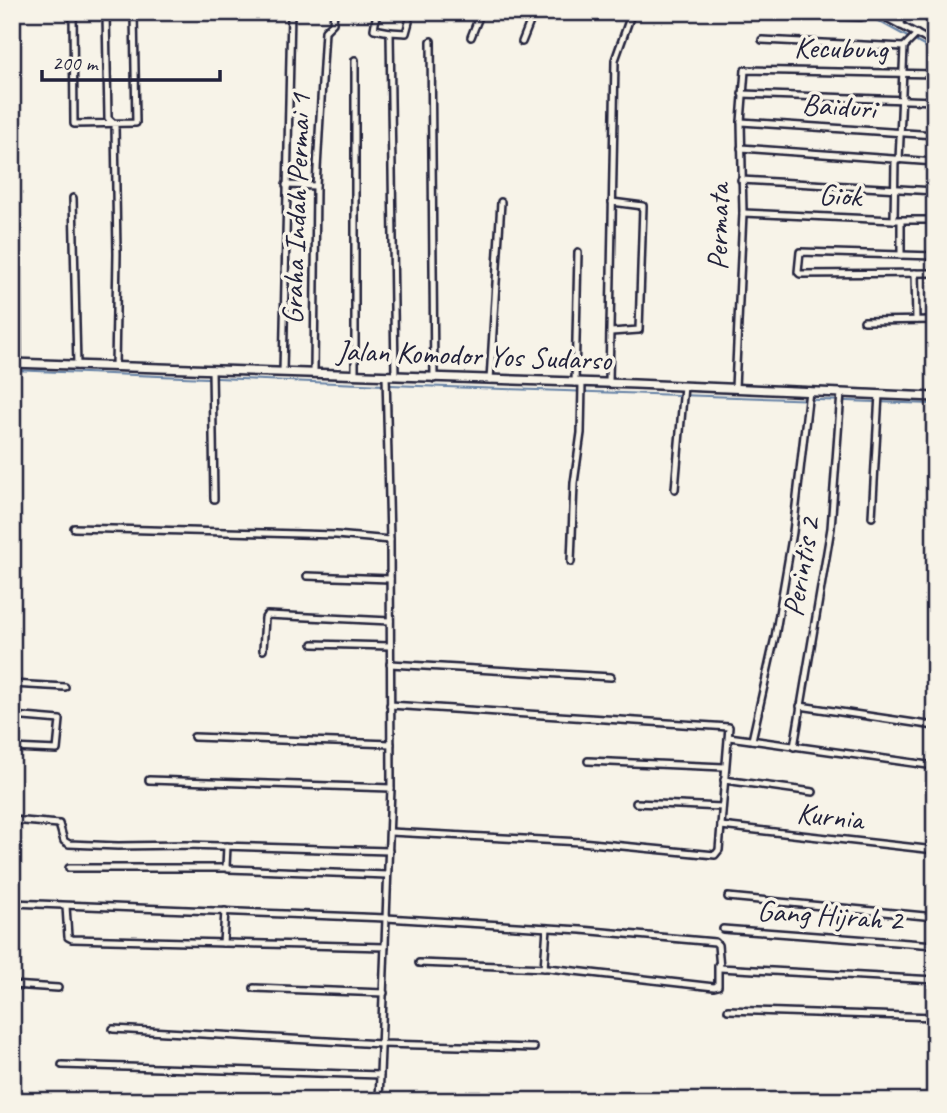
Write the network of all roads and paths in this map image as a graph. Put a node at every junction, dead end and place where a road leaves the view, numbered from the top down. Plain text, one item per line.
1 (73, 12) edge
2 (291, 12) edge
3 (334, 12) edge
4 (377, 12) edge
5 (481, 12) edge
6 (534, 12) edge
7 (632, 12) edge
8 (755, 12) edge
9 (876, 12) edge
10 (902, 12) edge
11 (868, 14) edge
12 (409, 22) dead end
13 (901, 26) junction
14 (390, 32) junction
15 (915, 36) junction
16 (471, 37) dead end
17 (762, 40) dead end
18 (431, 41) dead end
19 (522, 42) dead end
20 (935, 44) edge
21 (906, 45) junction
22 (355, 60) dead end
23 (746, 68) joint
24 (903, 72) junction
25 (935, 74) edge
26 (742, 94) junction
27 (901, 100) junction
28 (935, 102) edge
29 (741, 122) junction
30 (115, 125) junction
31 (899, 133) junction
32 (935, 135) edge
33 (741, 148) junction
34 (897, 160) junction
35 (935, 162) edge
36 (741, 180) junction
37 (286, 185) junction
38 (316, 186) junction
39 (895, 189) junction
40 (935, 191) edge
41 (73, 198) dead end
42 (501, 202) dead end
43 (612, 202) junction
44 (743, 213) junction
45 (898, 220) junction
46 (935, 220) edge
47 (578, 252) dead end
48 (901, 255) junction
49 (912, 256) junction
50 (935, 256) edge
51 (17, 265) dead end
52 (913, 273) junction
53 (935, 273) edge
54 (916, 320) junction
55 (935, 320) edge
56 (864, 321) dead end
57 (611, 332) junction
58 (15, 363) edge
59 (77, 366) junction
60 (115, 367) junction
61 (212, 369) junction
62 (283, 372) junction
63 (314, 372) junction
64 (355, 374) junction
65 (389, 377) junction
66 (434, 379) junction
67 (489, 380) junction
68 (609, 383) junction
69 (579, 385) junction
70 (735, 388) junction
71 (684, 389) junction
72 (809, 394) junction
73 (841, 396) junction
74 (879, 397) junction
75 (934, 398) edge
76 (935, 409) edge
77 (675, 489) dead end
78 (214, 499) dead end
79 (872, 517) dead end
80 (74, 528) dead end
81 (390, 540) junction
82 (571, 562) dead end
83 (307, 576) dead end
84 (390, 579) junction
85 (390, 621) junction
86 (313, 644) dead end
87 (390, 646) junction
88 (263, 650) dead end
89 (390, 664) junction
90 (611, 677) dead end
91 (12, 684) edge
92 (65, 687) dead end
93 (390, 705) junction
94 (800, 706) junction
95 (12, 716) edge
96 (935, 726) edge
97 (194, 737) dead end
98 (729, 737) junction
99 (752, 740) junction
100 (391, 744) junction
101 (794, 747) junction
102 (12, 748) edge
103 (588, 761) dead end
104 (935, 766) edge
105 (724, 767) junction
106 (149, 780) dead end
107 (724, 780) junction
108 (391, 788) junction
109 (813, 792) dead end
110 (636, 803) dead end
111 (722, 807) junction
112 (12, 820) edge
113 (721, 826) junction
114 (390, 832) junction
115 (227, 846) junction
116 (935, 850) edge
117 (388, 851) junction
118 (69, 868) dead end
119 (227, 868) junction
120 (387, 875) junction
121 (728, 897) dead end
122 (12, 903) edge
123 (66, 906) junction
124 (225, 911) junction
125 (935, 917) edge
126 (386, 918) junction
127 (548, 928) junction
128 (723, 929) dead end
129 (223, 943) junction
130 (935, 945) edge
131 (385, 947) junction
132 (419, 963) dead end
133 (718, 965) junction
134 (544, 968) junction
135 (935, 980) edge
136 (12, 985) edge
137 (58, 988) dead end
138 (254, 988) dead end
139 (384, 993) junction
140 (728, 1010) dead end
141 (935, 1017) edge
142 (113, 1029) dead end
143 (381, 1044) junction
144 (534, 1048) dead end
145 (62, 1065) dead end
146 (380, 1074) junction
147 (379, 1101) edge

1 - 30 street
2 - 37 street
3 - 38 street, Graha Indah Permai 1
4 - 14 street
5 - 16 street
6 - 19 street
7 - 43 street
8 - 11 street
9 - 13 street
10 - 13 street
12 - 14 street
13 - 15 street
14 - 65 street
15 - 20 street
15 - 21 street
17 - 21 street
18 - 66 street
21 - 24 street
22 - 64 street
23 - 24 street, Kecubung
23 - 26 street, Permata
24 - 25 street, Kecubung
24 - 27 street
26 - 27 street
26 - 29 street, Permata
27 - 28 street
27 - 31 street
29 - 31 street, Baiduri
29 - 33 street, Permata
30 - 30 street
30 - 60 street
31 - 32 street, Baiduri
31 - 34 street
33 - 34 street
33 - 36 street, Permata
34 - 35 street
34 - 39 street
36 - 39 street
36 - 44 street, Permata
37 - 38 street
37 - 62 street
38 - 63 street, Graha Indah Permai 1
39 - 40 street
39 - 45 street
41 - 59 street
42 - 67 street
43 - 57 street
43 - 57 street
44 - 45 street, Giok
44 - 70 street, Permata
45 - 46 street, Giok
45 - 48 street
47 - 69 street
48 - 49 street
48 - 52 street
49 - 50 street
49 - 52 street
51 - 58 street
52 - 53 street
52 - 54 street
54 - 55 street
54 - 56 street
57 - 68 street
58 - 59 street, Jalan Komodor Yos Sudarso
59 - 60 street, Jalan Komodor Yos Sudarso
60 - 61 street, Jalan Komodor Yos Sudarso
61 - 62 street, Jalan Komodor Yos Sudarso
61 - 78 street
62 - 63 street, Jalan Komodor Yos Sudarso
63 - 64 street, Jalan Komodor Yos Sudarso
64 - 65 street, Jalan Komodor Yos Sudarso
65 - 66 street, Jalan Komodor Yos Sudarso
65 - 81 street
66 - 67 street, Jalan Komodor Yos Sudarso
67 - 69 street, Jalan Komodor Yos Sudarso
68 - 69 street, Jalan Komodor Yos Sudarso
68 - 71 street, Jalan Komodor Yos Sudarso
69 - 82 street
70 - 71 street, Jalan Komodor Yos Sudarso
70 - 72 street, Jalan Komodor Yos Sudarso
71 - 77 street
72 - 73 street, Jalan Komodor Yos Sudarso
72 - 99 street
73 - 74 street, Jalan Komodor Yos Sudarso
73 - 94 street, Perintis 2
74 - 75 street, Jalan Komodor Yos Sudarso
74 - 79 street
75 - 76 street
80 - 81 street
81 - 84 street
83 - 84 street
84 - 85 street
85 - 87 street
85 - 88 street
86 - 87 street
87 - 89 street
89 - 90 street
89 - 93 street
91 - 92 street
93 - 98 street
93 - 100 street
94 - 96 street
94 - 101 street, Perintis 2
95 - 102 street
97 - 100 street
98 - 99 street
98 - 105 street
99 - 101 street
100 - 108 street
101 - 104 street
103 - 105 street
105 - 107 street
106 - 108 street
107 - 109 street
107 - 111 street
108 - 114 street
110 - 111 street
111 - 113 street
112 - 115 street
113 - 114 street
113 - 116 street, Kurnia
114 - 117 street
115 - 117 street
115 - 119 street
117 - 120 street
118 - 119 street
119 - 120 street
120 - 126 street
121 - 125 street
122 - 123 street
123 - 124 street
123 - 129 street
124 - 126 street
124 - 129 street
126 - 127 street
126 - 131 street
127 - 133 street
127 - 134 street
128 - 130 street, Gang Hijrah 2
129 - 131 street
131 - 139 street
132 - 134 street
133 - 134 street
133 - 135 street
136 - 137 street
138 - 139 street
139 - 143 street
140 - 141 street
142 - 143 street
143 - 144 street
143 - 146 street
145 - 146 street
146 - 147 street

